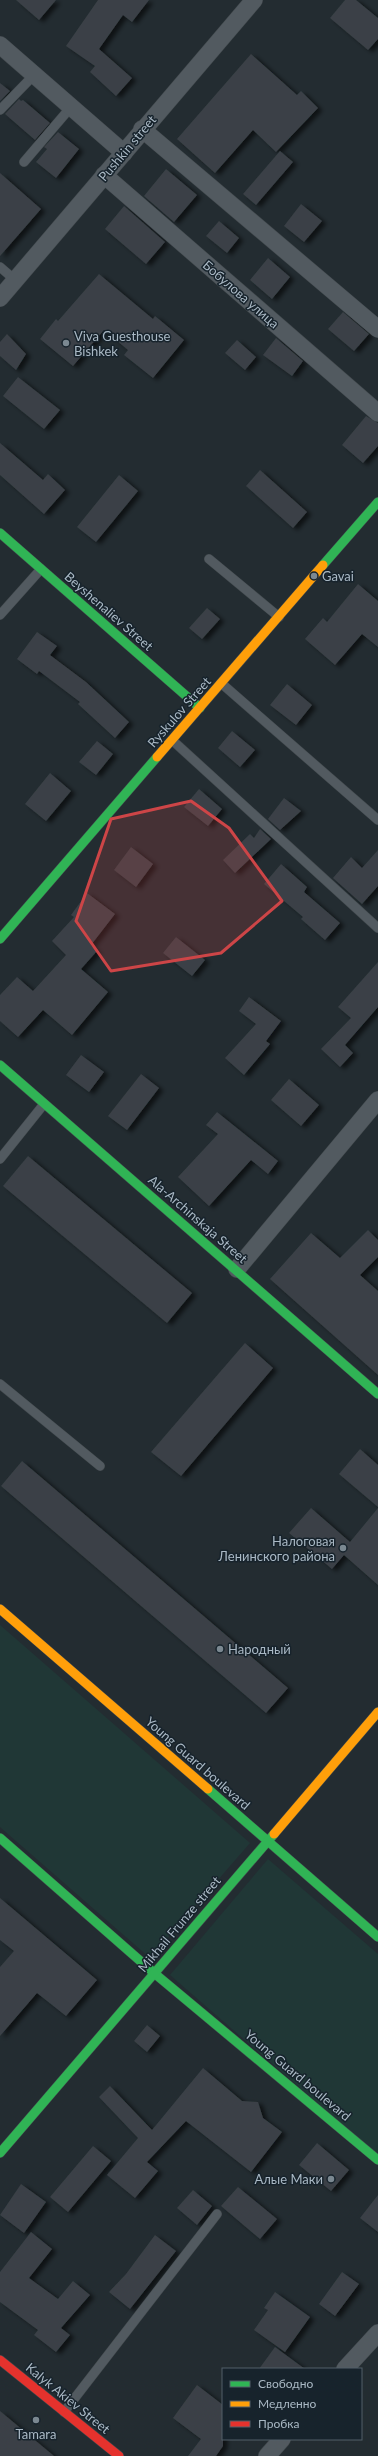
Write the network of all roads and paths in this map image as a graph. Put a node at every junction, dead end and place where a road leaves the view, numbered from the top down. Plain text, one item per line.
1 (254, 0) edge
2 (0, 45) edge
3 (34, 75) junction
4 (72, 107) junction
5 (0, 110) edge
6 (142, 129) junction
7 (124, 152) junction
8 (24, 162) dead end
9 (104, 175) junction
10 (0, 267) edge
11 (15, 280) junction
12 (0, 298) edge
13 (378, 329) edge
14 (378, 412) edge
15 (378, 502) edge
16 (0, 533) edge
17 (209, 559) dead end
18 (41, 569) junction
19 (0, 615) edge
20 (279, 617) junction
21 (221, 684) junction
22 (200, 708) junction
23 (172, 740) junction
24 (378, 820) edge
25 (378, 928) edge
26 (0, 939) edge
27 (0, 1065) edge
28 (378, 1100) edge
29 (44, 1104) junction
30 (0, 1159) edge
31 (237, 1269) junction
32 (0, 1384) edge
33 (378, 1394) edge
34 (100, 1466) dead end
35 (0, 1609) edge
36 (378, 1712) edge
37 (0, 1838) edge
38 (266, 1840) junction
39 (378, 1937) edge
40 (154, 1973) junction
41 (0, 2153) edge
42 (378, 2160) edge
43 (216, 2214) dead end
44 (378, 2333) edge
45 (0, 2360) edge
46 (346, 2368) edge
47 (64, 2412) junction
48 (281, 2440) edge
49 (119, 2456) edge
50 (267, 2456) edge

1 - 6 street, Pushkin street
2 - 3 street
3 - 4 street
3 - 5 lane
4 - 7 street
4 - 8 lane
6 - 7 street, Pushkin street
6 - 13 street
7 - 9 street, Pushkin street
9 - 11 street, Pushkin street
9 - 14 street, Бобулова улица
10 - 11 lane
11 - 12 street, Pushkin street
15 - 20 main road, Ryskulov Street
16 - 18 main road, Beyshenaliev Street
17 - 20 lane
18 - 19 lane
18 - 22 main road, Beyshenaliev Street
20 - 21 main road, Ryskulov Street
21 - 22 main road, Ryskulov Street
21 - 24 lane
22 - 23 main road, Ryskulov Street
23 - 25 lane
23 - 26 main road, Ryskulov Street
27 - 29 main road, Ala-Archinskaja Street
28 - 31 street
29 - 30 lane
29 - 31 main road, Ala-Archinskaja Street
31 - 33 main road, Ala-Archinskaja Street
32 - 34 lane
35 - 38 main road, Young Guard boulevard
36 - 38 main road, Mikhail Frunze street
37 - 40 main road, Young Guard boulevard
38 - 39 main road, Young Guard boulevard
38 - 40 main road, Mikhail Frunze street
40 - 41 main road, Mikhail Frunze street
40 - 42 main road, Young Guard boulevard
43 - 47 lane
44 - 46 street
45 - 47 main road, Kalyk Akiev Street
47 - 49 main road, Kalyk Akiev Street
48 - 50 street

